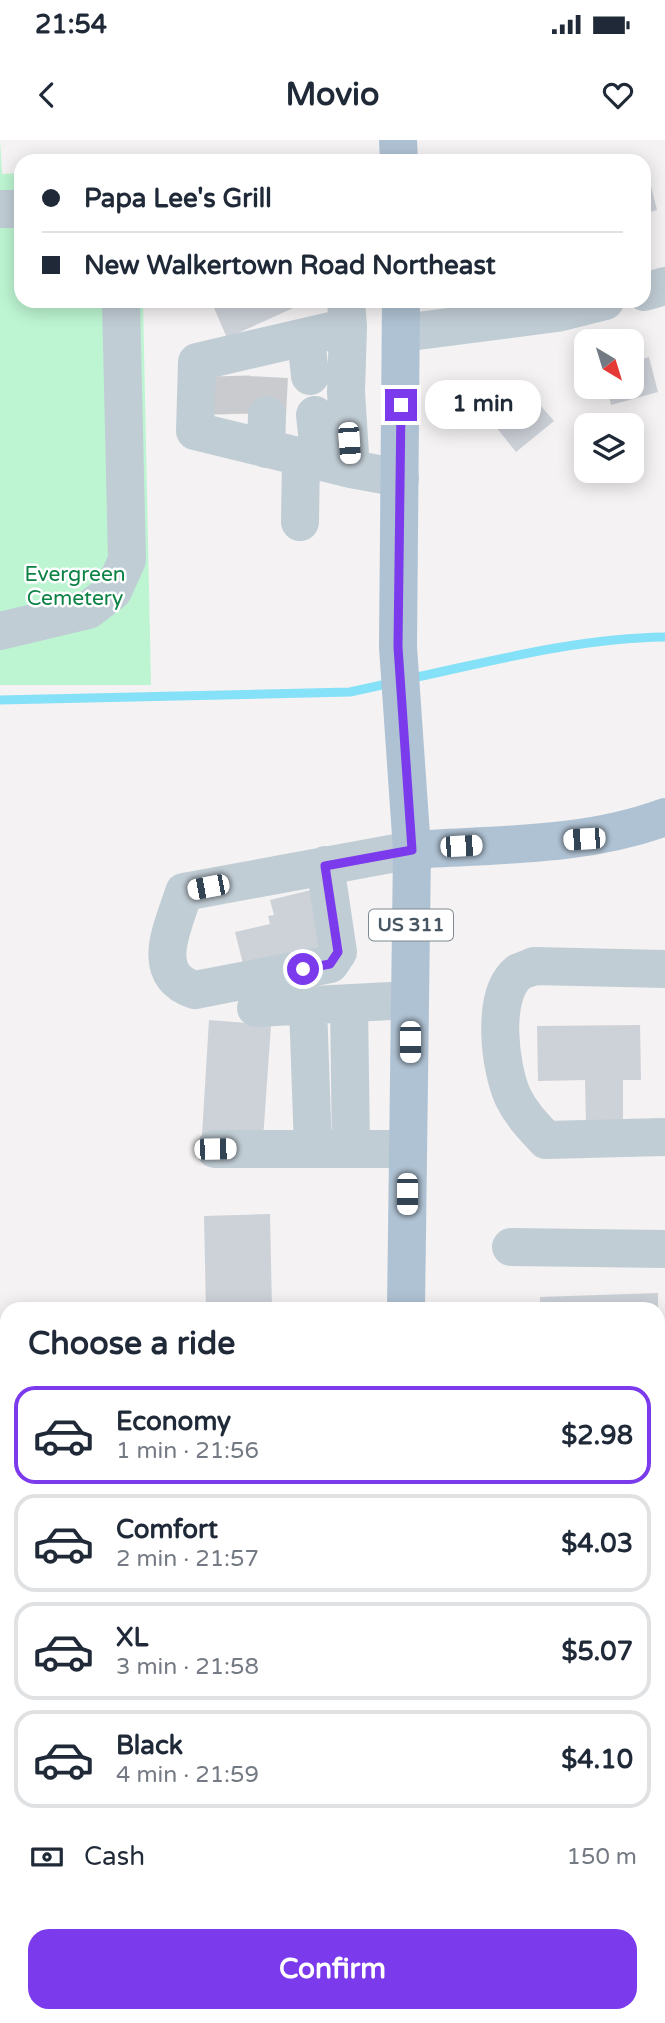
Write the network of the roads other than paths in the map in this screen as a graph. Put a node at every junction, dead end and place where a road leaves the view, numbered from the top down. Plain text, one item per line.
1 (121, 308) edge
2 (577, 308) edge
3 (347, 314) edge
4 (402, 317) edge
5 (262, 358) junction
6 (310, 376) dead end
7 (315, 415) dead end
8 (281, 444) junction
9 (400, 478) junction
10 (300, 522) dead end
11 (0, 631) edge
12 (664, 823) edge
13 (412, 850) junction
14 (325, 866) junction
15 (665, 969) edge
16 (410, 1000) junction
17 (349, 1003) junction
18 (308, 1006) junction
19 (256, 1008) dead end
20 (665, 1137) edge
21 (313, 1148) junction
22 (215, 1149) dead end
23 (351, 1149) junction
24 (408, 1149) junction
25 (511, 1247) dead end
26 (665, 1249) edge
27 (405, 1302) edge

1 - 11 street
2 - 4 street
3 - 5 street
3 - 8 street
4 - 9 main road, US 311
5 - 6 street
5 - 8 street
7 - 8 street
8 - 9 street
8 - 10 street
9 - 13 main road, US 311
12 - 13 main road
13 - 14 street
13 - 16 main road, US 311
14 - 14 street
15 - 20 street
16 - 17 street
16 - 24 main road, US 311
17 - 18 street
17 - 23 street
18 - 19 street
18 - 21 street
21 - 22 street
21 - 23 street
23 - 24 street
24 - 27 main road, US 311
25 - 26 street

